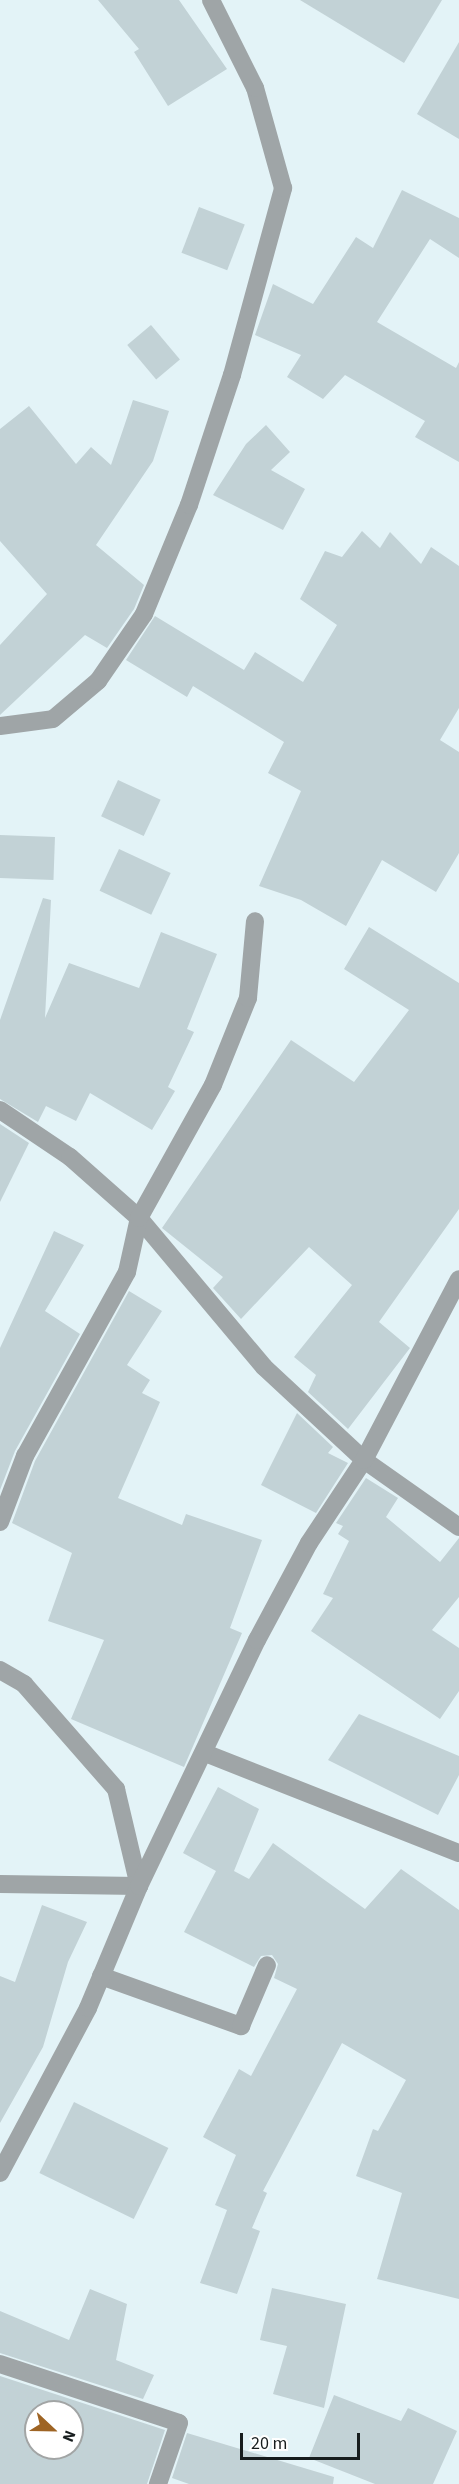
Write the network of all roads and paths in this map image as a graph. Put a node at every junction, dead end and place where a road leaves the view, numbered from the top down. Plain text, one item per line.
1 (211, 0) edge
2 (0, 726) edge
3 (255, 921) dead end
4 (0, 1110) edge
5 (139, 1218) junction
6 (459, 1279) edge
7 (364, 1460) junction
8 (0, 1522) edge
9 (459, 1527) edge
10 (0, 1670) edge
11 (205, 1752) junction
12 (459, 1853) edge
13 (0, 1884) edge
14 (139, 1886) junction
15 (267, 1965) dead end
16 (101, 1976) junction
17 (0, 2172) edge
18 (0, 2364) edge
19 (158, 2484) edge

1 - 2 street
3 - 5 street
4 - 5 street
5 - 7 street
5 - 8 street
6 - 7 street
7 - 9 street
7 - 11 street
10 - 14 street
11 - 12 street
11 - 14 street
13 - 14 street
14 - 16 street
15 - 16 street
16 - 17 street
18 - 19 street

